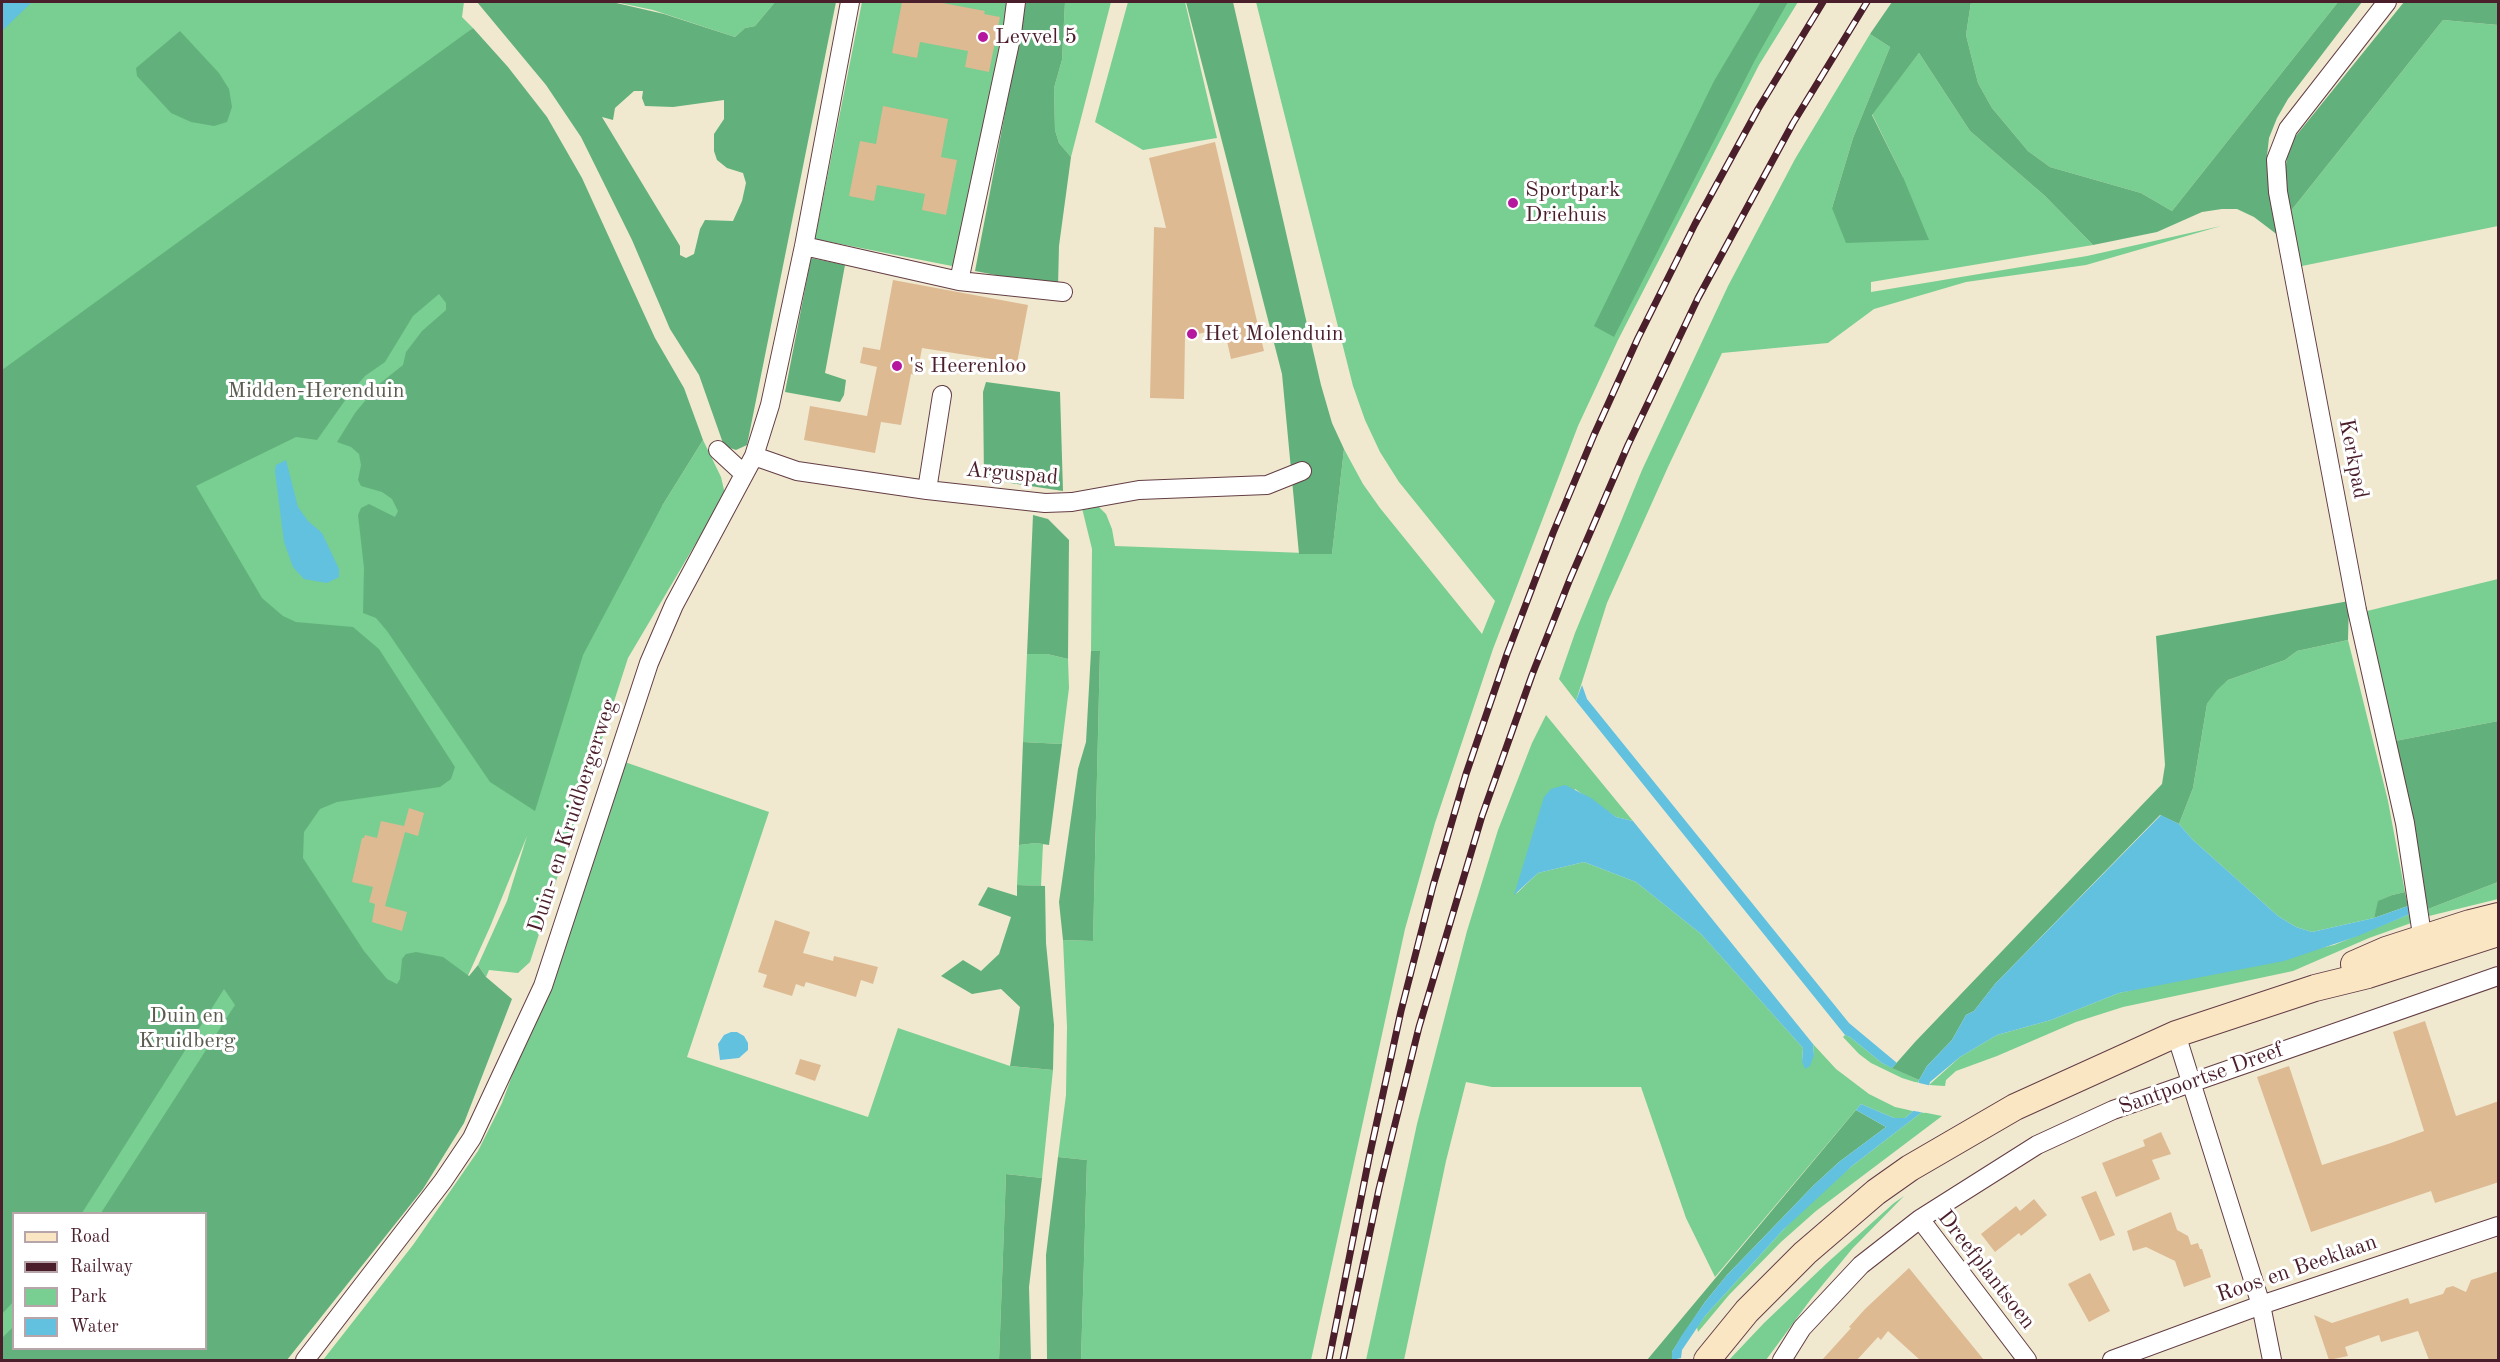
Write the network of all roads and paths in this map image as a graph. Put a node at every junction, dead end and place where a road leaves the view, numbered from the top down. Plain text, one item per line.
1 (850, 2) edge
2 (1016, 2) edge
3 (2388, 2) edge
4 (804, 246) junction
5 (959, 281) junction
6 (1063, 292) dead end
7 (942, 395) dead end
8 (718, 450) dead end
9 (754, 456) junction
10 (1302, 471) dead end
11 (744, 474) junction
12 (927, 490) junction
13 (2499, 916) edge
14 (2499, 933) edge
15 (2424, 947) junction
16 (2499, 976) edge
17 (2176, 1034) junction
18 (2190, 1082) junction
19 (1920, 1219) junction
20 (2499, 1226) edge
21 (2261, 1305) junction
22 (305, 1360) edge
23 (1707, 1360) edge
24 (1782, 1360) edge
25 (2027, 1360) edge
26 (2112, 1360) edge
27 (2272, 1360) edge

1 - 4 street, Duin- en Kruidbergerweg
2 - 5 street
3 - 15 street, Kerkpad
4 - 5 street
4 - 9 street, Duin- en Kruidbergerweg
5 - 6 street
7 - 12 street
8 - 11 street
9 - 11 street, Duin- en Kruidbergerweg
9 - 12 street, Arguspad
10 - 12 street, Arguspad
11 - 22 street, Duin- en Kruidbergerweg
13 - 15 street
14 - 15 street
15 - 17 street
16 - 18 street, Santpoortse Dreef
17 - 18 street
17 - 23 street
18 - 19 street, Santpoortse Dreef
18 - 21 street
19 - 24 street, Dreefplantsoen
19 - 25 street, Dreefplantsoen
20 - 21 street, Roos en Beeklaan
21 - 26 street, Roos en Beeklaan
21 - 27 street

